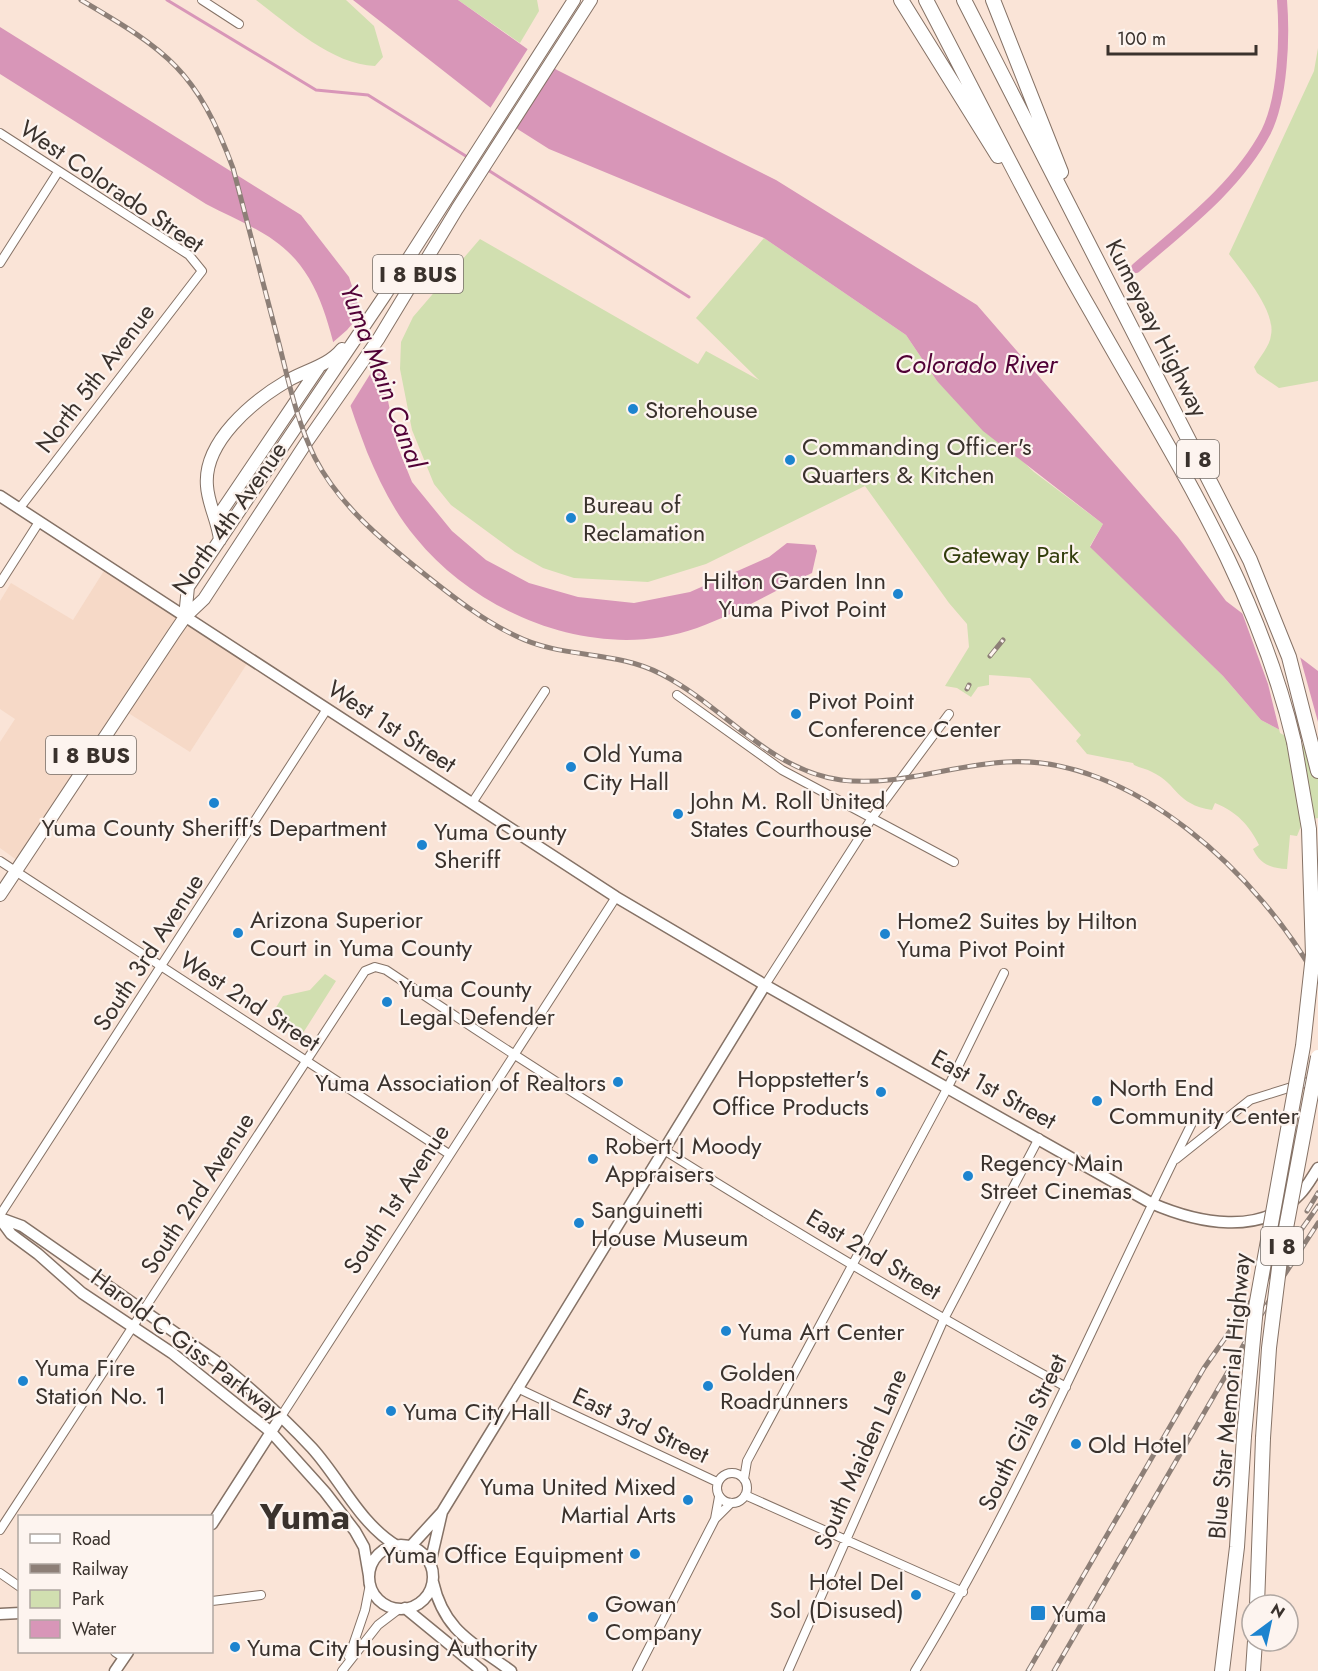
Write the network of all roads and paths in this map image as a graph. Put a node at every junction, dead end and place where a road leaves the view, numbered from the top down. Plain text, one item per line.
1 (202, 0) edge
2 (574, 0) edge
3 (591, 0) edge
4 (901, 0) edge
5 (927, 0) edge
6 (964, 0) edge
7 (993, 0) edge
8 (239, 24) dead end
9 (0, 133) edge
10 (58, 172) junction
11 (1088, 241) junction
12 (1057, 253) junction
13 (0, 263) edge
14 (202, 271) joint
15 (338, 360) junction
16 (320, 366) junction
17 (0, 496) edge
18 (19, 509) junction
19 (217, 518) junction
20 (39, 522) junction
21 (220, 540) junction
22 (0, 583) edge
23 (185, 617) junction
24 (1273, 664) joint
25 (545, 691) dead end
26 (678, 695) dead end
27 (327, 709) junction
28 (949, 714) dead end
29 (1318, 771) edge
30 (472, 803) junction
31 (872, 818) junction
32 (0, 861) edge
33 (954, 862) dead end
34 (15, 872) junction
35 (0, 895) edge
36 (616, 897) junction
37 (162, 967) junction
38 (1004, 973) dead end
39 (765, 985) junction
40 (514, 1054) junction
41 (1318, 1057) edge
42 (306, 1061) junction
43 (1318, 1077) edge
44 (948, 1087) junction
45 (1195, 1117) dead end
46 (1039, 1138) junction
47 (666, 1149) junction
48 (449, 1154) junction
49 (1172, 1163) junction
50 (1318, 1168) edge
51 (1151, 1203) junction
52 (0, 1218) edge
53 (853, 1266) junction
54 (144, 1310) junction
55 (944, 1319) junction
56 (134, 1326) junction
57 (1066, 1387) junction
58 (516, 1388) junction
59 (280, 1418) junction
60 (271, 1432) junction
61 (747, 1461) junction
62 (729, 1472) junction
63 (744, 1479) junction
64 (717, 1482) junction
65 (745, 1495) junction
66 (719, 1497) junction
67 (731, 1503) junction
68 (442, 1512) junction
69 (715, 1519) junction
70 (213, 1522) edge
71 (0, 1530) edge
72 (844, 1541) junction
73 (397, 1546) junction
74 (410, 1547) junction
75 (430, 1564) junction
76 (0, 1573) edge
77 (433, 1578) junction
78 (369, 1580) junction
79 (18, 1586) edge
80 (963, 1592) junction
81 (1257, 1593) edge
82 (261, 1595) dead end
83 (213, 1601) edge
84 (402, 1609) junction
85 (18, 1613) edge
86 (0, 1614) edge
87 (1254, 1653) edge
88 (122, 1654) edge
89 (344, 1668) edge
90 (115, 1671) edge
91 (482, 1671) edge
92 (511, 1671) edge
93 (637, 1671) edge
94 (788, 1671) edge
95 (915, 1671) edge
96 (1222, 1671) edge
97 (1253, 1671) edge

1 - 8 street
2 - 15 main road, North 4th Avenue / I 8 BUS
3 - 23 main road, North 4th Avenue / I 8 BUS
4 - 12 highway
5 - 12 highway, Kumeyaay Highway / I 8
6 - 11 highway, Kumeyaay Highway / I 8
7 - 11 highway
9 - 10 street, West Colorado Street
10 - 13 street
10 - 14 street, West Colorado Street
11 - 29 highway, Kumeyaay Highway / I 8
12 - 24 highway, Kumeyaay Highway / I 8
14 - 18 street, North 5th Avenue
15 - 16 main road
15 - 21 main road, North 4th Avenue / I 8 BUS
16 - 19 main road
16 - 19 main road
17 - 18 street, West 1st Street
18 - 20 street, West 1st Street
19 - 21 main road
20 - 22 street
20 - 23 street, West 1st Street
21 - 23 main road, North 4th Avenue / I 8 BUS
23 - 27 street, West 1st Street
23 - 34 main road, I 8 BUS
24 - 96 highway, Blue Star Memorial Highway / I 8, bridge
25 - 30 street
26 - 31 street
27 - 30 street, West 1st Street
27 - 37 street, South 3rd Avenue
28 - 31 street
30 - 36 street, West 1st Street
31 - 33 street
31 - 39 street
32 - 34 street, West 2nd Street
34 - 35 main road, I 8 BUS
34 - 37 street, West 2nd Street
36 - 39 street, West 1st Street
36 - 40 street, South 1st Avenue
37 - 42 street, West 2nd Street
37 - 52 street, South 3rd Avenue
38 - 44 street
39 - 44 street, East 1st Street
39 - 47 street
40 - 42 street, South 2nd Avenue
40 - 47 street
40 - 48 street, South 1st Avenue
41 - 81 highway, Blue Star Memorial Highway / I 8, bridge
42 - 48 street, West 2nd Street
42 - 54 street, South 2nd Avenue
43 - 49 street
44 - 46 street, East 1st Street
44 - 53 street
45 - 49 street, South Gila Street
46 - 51 street, East 1st Street
46 - 55 street, South Maiden Lane
47 - 53 street, East 2nd Street
47 - 58 street
48 - 59 street, South 1st Avenue
49 - 51 street, South Gila Street
50 - 51 street, East 1st Street
51 - 57 street, South Gila Street
52 - 54 street, Harold C Giss Parkway
52 - 56 street, Harold C Giss Parkway
53 - 55 street, East 2nd Street
53 - 61 street
54 - 56 street, South 2nd Avenue
54 - 59 street, Harold C Giss Parkway
55 - 57 street, East 2nd Street
55 - 72 street, South Maiden Lane
56 - 60 street, Harold C Giss Parkway
56 - 71 street, South 2nd Avenue
57 - 80 street, South Gila Street
58 - 64 street, East 3rd Street
58 - 68 street
59 - 60 street, South 1st Avenue
59 - 73 street, Harold C Giss Parkway
60 - 70 street, South 1st Avenue
60 - 78 street, Harold C Giss Parkway
61 - 62 street
61 - 63 street
62 - 63 street
62 - 64 street
63 - 65 street
64 - 66 street
65 - 67 street
65 - 72 street
66 - 67 street
66 - 69 street
67 - 69 street
68 - 74 street
68 - 75 street
69 - 93 street
72 - 80 street
72 - 94 street, South Maiden Lane
73 - 74 street
73 - 78 street
74 - 75 street
75 - 77 street
76 - 79 street
77 - 84 street
77 - 92 street
78 - 84 street
78 - 89 street
80 - 95 street, South Gila Street
82 - 83 street
84 - 89 street
84 - 91 street
85 - 86 street
87 - 97 highway
88 - 90 street

